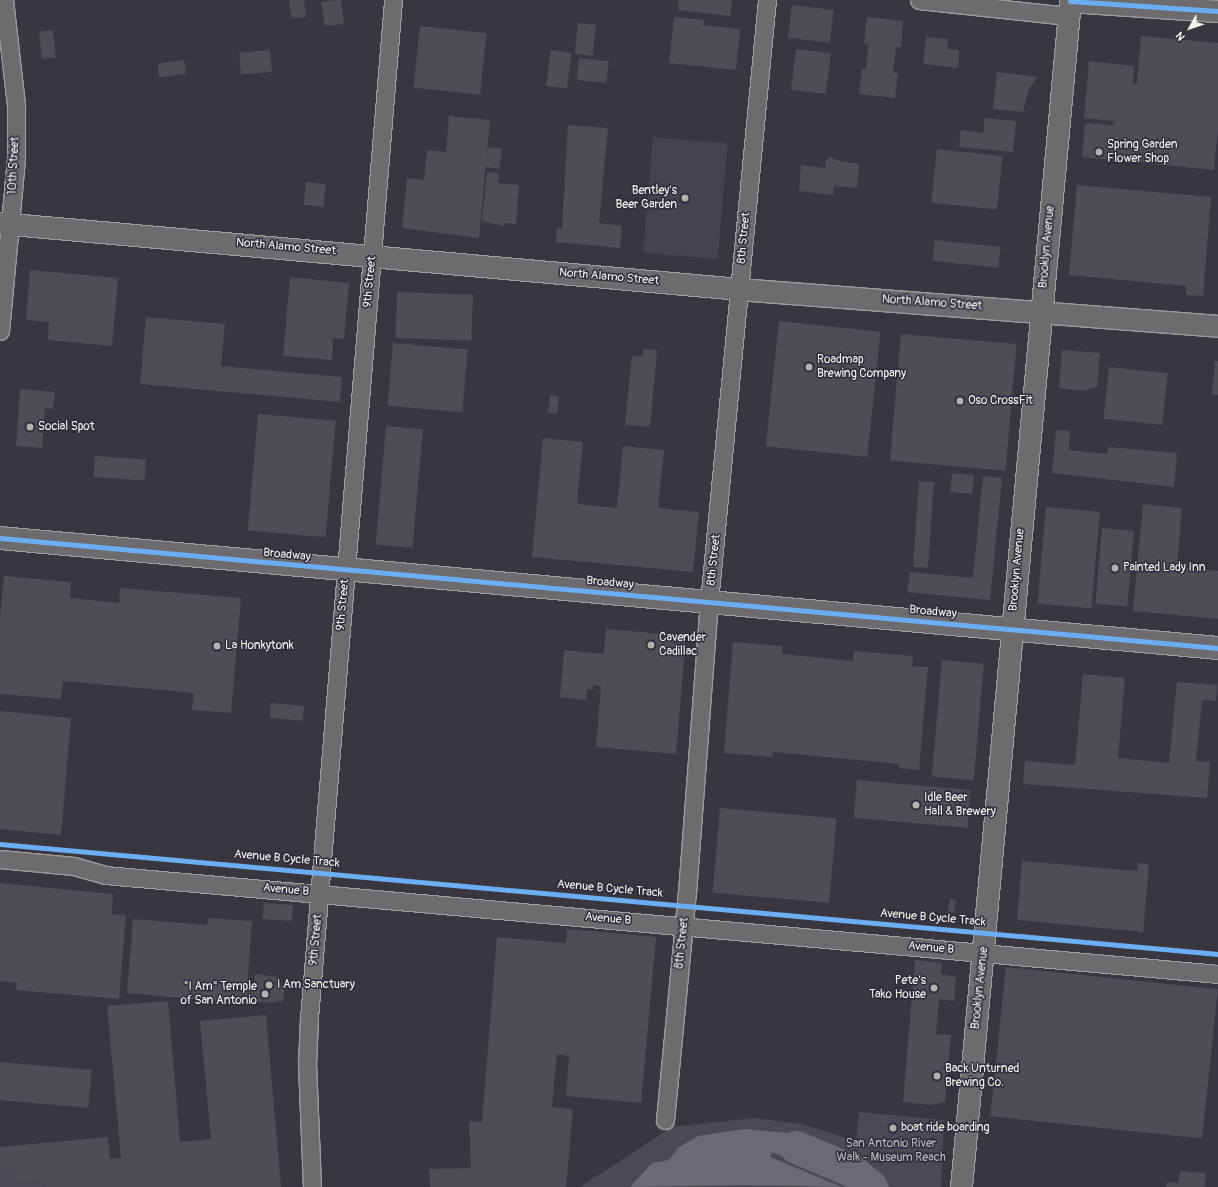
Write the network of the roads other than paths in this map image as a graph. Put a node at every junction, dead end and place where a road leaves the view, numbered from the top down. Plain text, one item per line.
1 (4, 0) edge
2 (394, 0) edge
3 (767, 0) edge
4 (919, 0) edge
5 (1070, 6) edge
6 (1218, 11) edge
7 (5, 224) edge
8 (372, 255) junction
9 (740, 289) junction
10 (1041, 311) junction
11 (1218, 326) edge
12 (0, 332) edge
13 (0, 538) edge
14 (346, 570) junction
15 (710, 602) junction
16 (1012, 628) junction
17 (1218, 648) edge
18 (0, 859) edge
19 (320, 893) junction
20 (683, 926) junction
21 (983, 953) junction
22 (1218, 974) edge
23 (665, 1120) dead end
24 (312, 1187) edge
25 (961, 1187) edge

1 - 7 street, 10th Street
2 - 8 street, 9th Street
3 - 9 street, 8th Street
4 - 5 street
5 - 6 street
5 - 10 street, Brooklyn Avenue
7 - 8 street, North Alamo Street
7 - 12 street, 10th Street
8 - 9 street, North Alamo Street
8 - 14 street, 9th Street
9 - 10 street, North Alamo Street
9 - 15 street, 8th Street
10 - 11 street, North Alamo Street
10 - 16 street, Brooklyn Avenue
13 - 14 main road, Broadway
14 - 15 main road, Broadway
14 - 19 street, 9th Street
15 - 16 main road, Broadway
15 - 20 street, 8th Street
16 - 17 main road, Broadway
16 - 21 street, Brooklyn Avenue
18 - 19 street, Avenue B
19 - 20 street, Avenue B
19 - 24 street, 9th Street
20 - 21 street, Avenue B
20 - 23 street, 8th Street
21 - 22 street, Avenue B
21 - 25 street, Brooklyn Avenue

